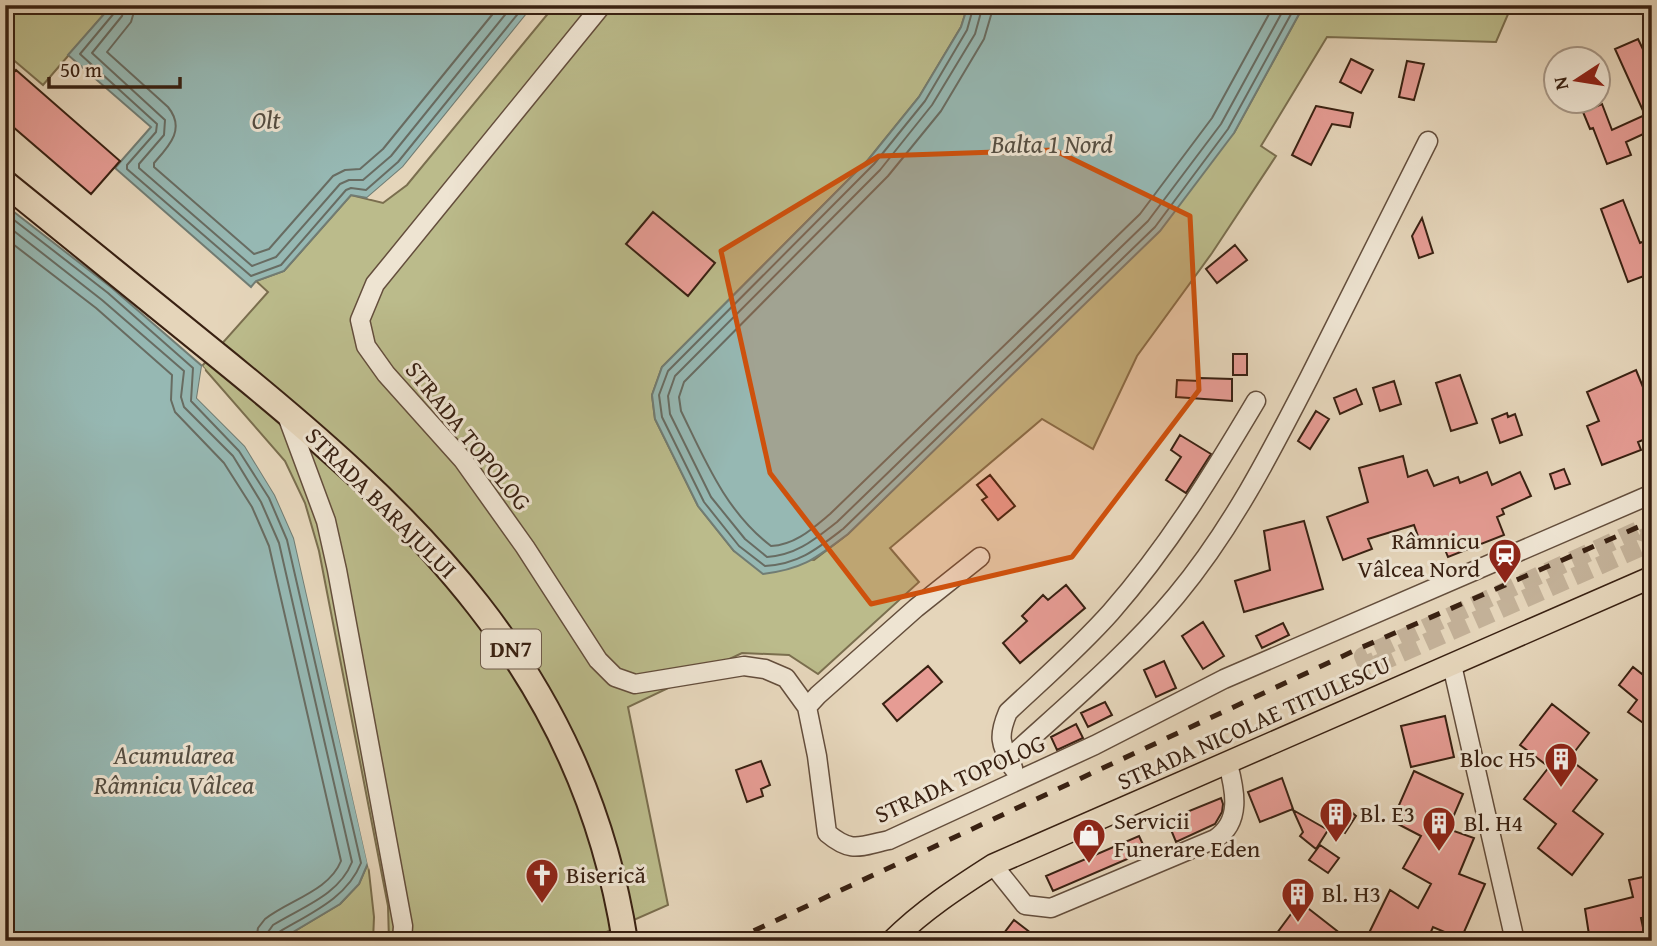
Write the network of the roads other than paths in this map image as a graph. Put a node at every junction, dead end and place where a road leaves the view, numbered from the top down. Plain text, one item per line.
1 (602, 5) edge
2 (1428, 141) dead end
3 (5, 183) edge
4 (1256, 401) dead end
5 (284, 410) junction
6 (1652, 494) edge
7 (980, 558) dead end
8 (1647, 585) edge
9 (1452, 665) junction
10 (807, 707) junction
11 (1009, 758) junction
12 (1228, 764) junction
13 (1020, 780) junction
14 (993, 865) junction
15 (624, 936) edge
16 (402, 941) edge
17 (892, 941) edge
18 (1515, 941) edge

1 - 10 street, STRADA TOPOLOG
2 - 11 street
3 - 5 highway, STRADA BARAJULUI / DN7
4 - 11 street
5 - 15 highway, STRADA BARAJULUI / DN7
5 - 16 street, STRADA BARAJULUI
6 - 13 street, STRADA TOPOLOG
7 - 10 street
8 - 9 main road, STRADA NICOLAE TITULESCU
9 - 12 main road, STRADA NICOLAE TITULESCU
9 - 18 street
10 - 13 street, STRADA TOPOLOG
11 - 13 street
12 - 14 main road, STRADA NICOLAE TITULESCU
12 - 14 street
14 - 17 main road, STRADA NICOLAE TITULESCU

